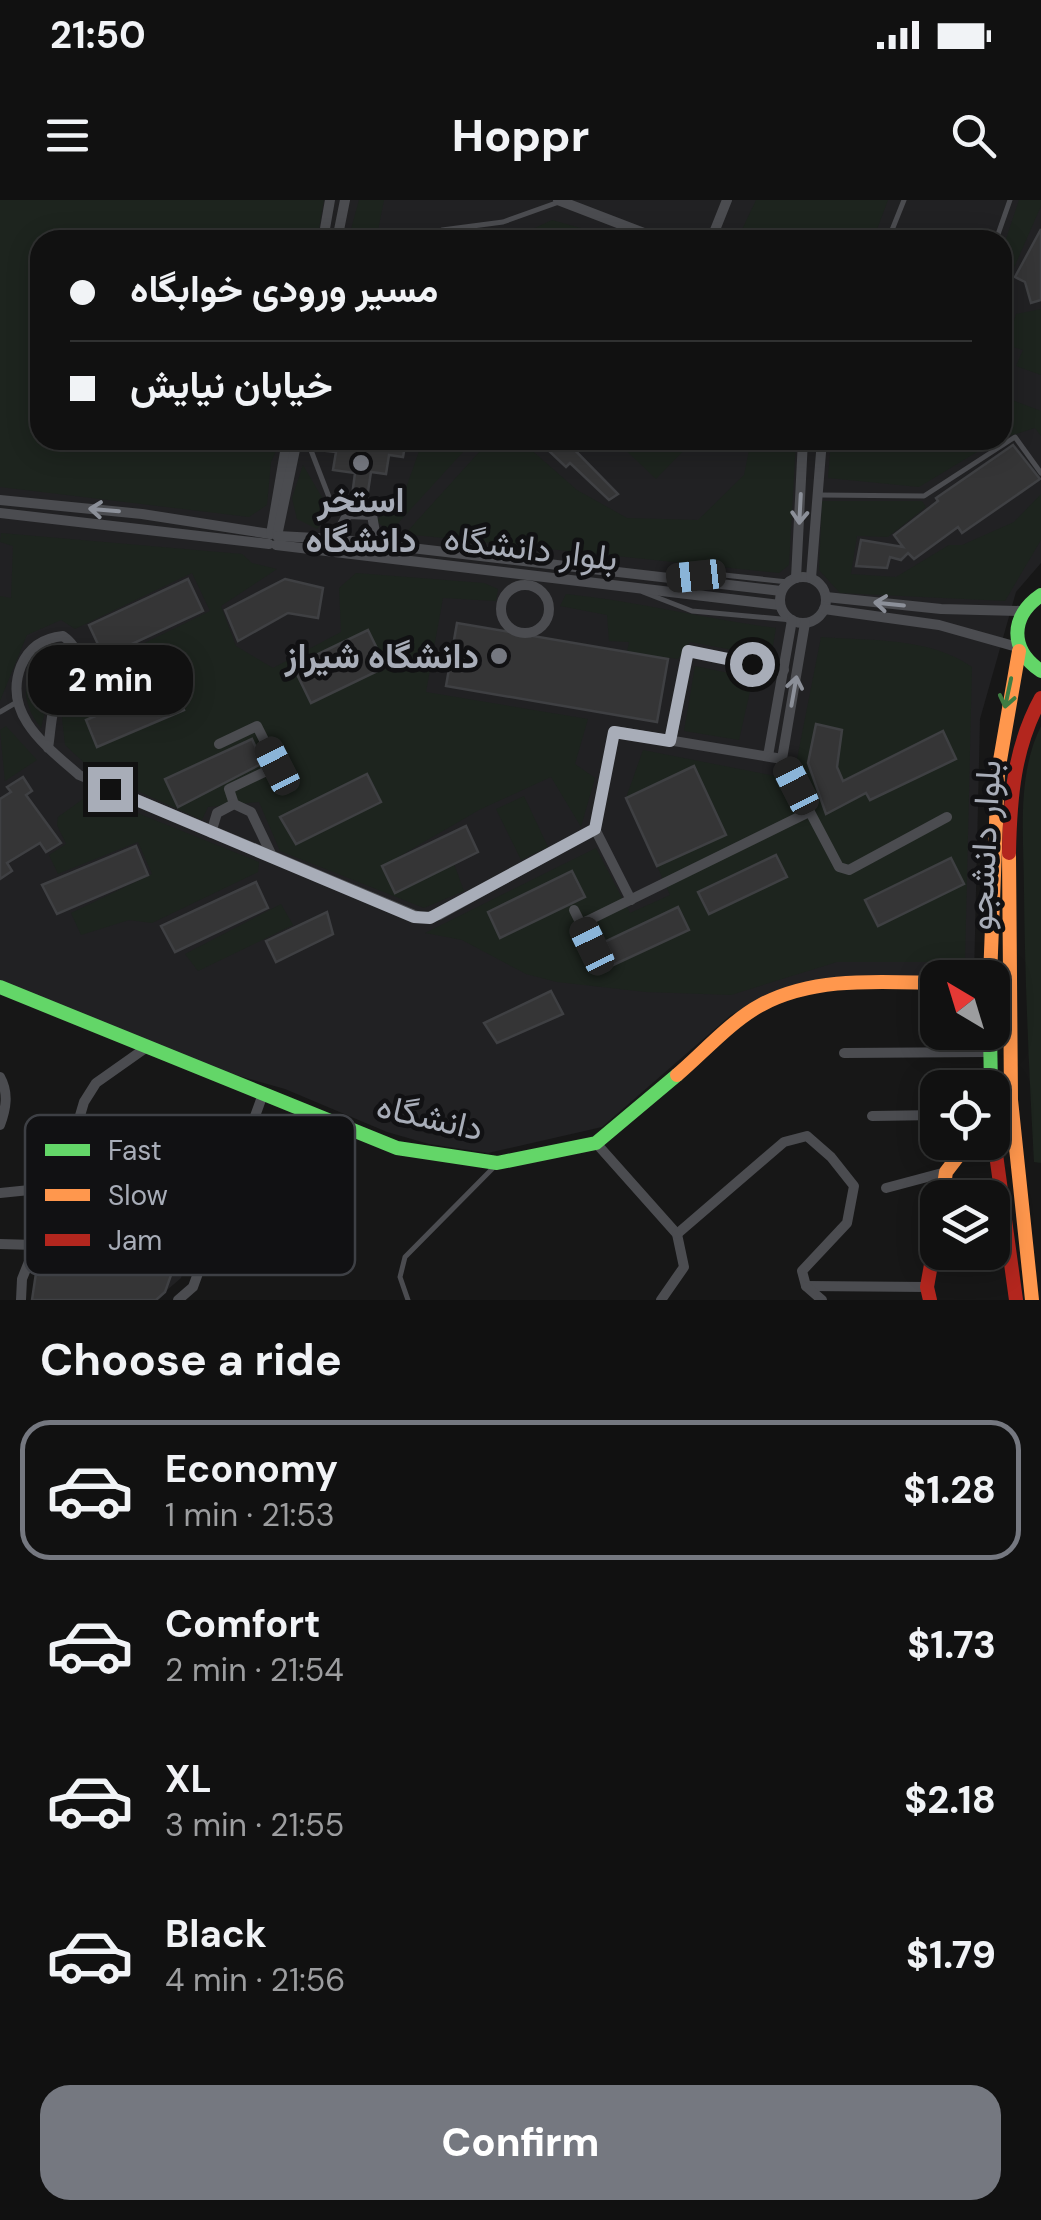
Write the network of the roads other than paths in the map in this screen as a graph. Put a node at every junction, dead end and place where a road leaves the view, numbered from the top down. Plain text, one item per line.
1 (330, 200) edge
2 (345, 200) edge
3 (727, 200) edge
4 (904, 200) edge
5 (1010, 200) edge
6 (559, 201) edge
7 (325, 230) edge
8 (339, 230) edge
9 (442, 230) edge
10 (636, 230) edge
11 (715, 230) edge
12 (892, 230) edge
13 (1000, 230) edge
14 (1012, 439) edge
15 (287, 450) edge
16 (294, 450) edge
17 (311, 450) edge
18 (802, 450) edge
19 (821, 450) edge
20 (995, 450) edge
21 (1041, 473) edge
22 (282, 490) junction
23 (818, 495) junction
24 (0, 500) edge
25 (0, 513) edge
26 (348, 514) junction
27 (273, 538) junction
28 (334, 539) junction
29 (377, 544) junction
30 (811, 578) junction
31 (788, 584) junction
32 (631, 587) junction
33 (1041, 594) edge
34 (825, 603) junction
35 (780, 605) junction
36 (940, 609) junction
37 (1022, 610) junction
38 (548, 613) joint
39 (792, 620) junction
40 (806, 623) junction
41 (939, 625) junction
42 (1018, 649) junction
43 (784, 670) junction
44 (1041, 671) edge
45 (1041, 698) edge
46 (17, 702) junction
47 (0, 712) edge
48 (670, 741) junction
49 (219, 744) dead end
50 (48, 748) junction
51 (768, 756) junction
52 (782, 759) junction
53 (234, 804) junction
54 (809, 812) junction
55 (947, 817) dead end
56 (595, 829) junction
57 (211, 833) junction
58 (274, 859) junction
59 (631, 900) junction
60 (574, 910) dead end
61 (581, 924) junction
62 (592, 946) dead end
63 (991, 960) edge
64 (920, 982) edge
65 (0, 987) edge
66 (147, 1046) junction
67 (991, 1052) joint
68 (844, 1054) dead end
69 (991, 1070) edge
70 (0, 1077) edge
71 (264, 1094) junction
72 (80, 1115) edge
73 (256, 1115) edge
74 (316, 1115) edge
75 (920, 1115) edge
76 (872, 1116) dead end
77 (0, 1125) edge
78 (355, 1131) edge
79 (596, 1143) junction
80 (955, 1160) edge
81 (997, 1160) edge
82 (497, 1163) junction
83 (946, 1172) junction
84 (945, 1180) edge
85 (886, 1188) dead end
86 (25, 1190) edge
87 (0, 1193) edge
88 (677, 1234) junction
89 (0, 1244) edge
90 (25, 1245) edge
91 (25, 1272) edge
92 (197, 1275) edge
93 (806, 1286) junction
94 (928, 1294) edge
95 (21, 1300) edge
96 (178, 1300) edge
97 (408, 1300) edge
98 (662, 1300) edge
99 (822, 1300) edge
100 (1016, 1300) edge
101 (1032, 1300) edge

1 - 7 street
2 - 8 street
3 - 11 street
4 - 12 lane
5 - 13 lane
6 - 9 lane
6 - 10 street
14 - 21 lane
15 - 22 street
16 - 22 street
17 - 26 lane
18 -> 31 street
19 - 23 street
20 - 23 lane
22 - 27 street
23 - 30 street
27 -> 24 street
25 - 27 street
26 - 28 street
26 - 29 street
27 - 28 street
27 - 32 street, بلوار دانشگاه
28 - 29 street
29 - 31 street
30 - 31 street
30 - 34 street
31 - 35 street
32 - 35 street, بلوار دانشگاه
32 - 39 lane
33 - 37 main road
36 -> 34 street
34 - 40 street
34 - 41 street
35 - 39 street
36 - 37 street
36 - 41 street
37 - 42 main road, بلوار دانشجو
38 - 38 street
39 - 40 street
39 - 43 street
52 -> 40 street
41 - 42 street
42 - 44 main road
42 -> 63 main road, بلوار دانشجو
43 - 48 street
43 - 51 street
45 - 101 main road, بلوار دانشجو
46 - 47 lane
46 - 50 street
46 - 50 street
48 - 51 street
48 - 56 street
49 - 53 street
50 - 57 street
51 - 52 street
52 - 54 street
53 - 57 street
53 - 58 street
54 - 55 street
54 - 59 street
56 - 58 street
56 - 59 street
57 - 58 street
59 - 61 street
60 - 61 street
61 - 62 street
64 - 79 main road, دانشگاه
65 - 66 main road, دانشگاه
66 - 71 main road, دانشگاه
66 - 72 street
67 - 68 street
67 - 69 main road
70 - 77 street
71 - 73 street
71 - 74 main road, دانشگاه
75 - 76 street
78 - 82 main road, دانشگاه
79 - 82 main road, دانشگاه
79 - 88 street
80 - 83 main road
81 - 100 main road
82 - 97 lane
83 - 84 main road
83 - 85 street
86 - 87 street
88 - 93 street
88 - 98 street
89 - 90 street
91 - 95 street
92 - 96 street
93 - 94 street
93 - 99 street

